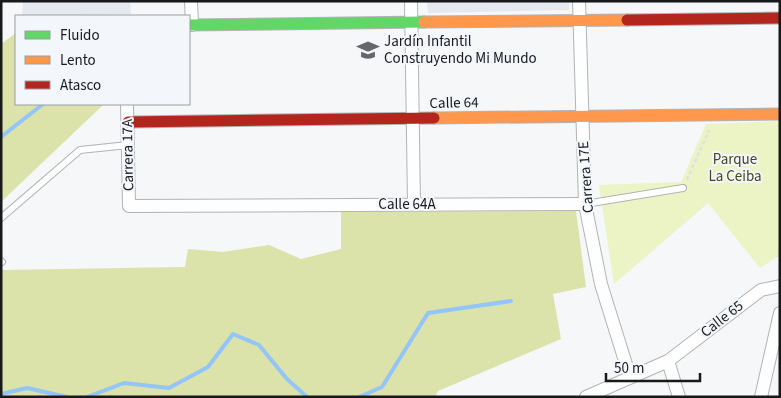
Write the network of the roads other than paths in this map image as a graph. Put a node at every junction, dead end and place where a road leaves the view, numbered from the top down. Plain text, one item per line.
1 (191, 1) edge
2 (411, 1) edge
3 (579, 1) edge
4 (780, 18) edge
5 (580, 20) junction
6 (412, 23) junction
7 (191, 25) edge
8 (127, 105) edge
9 (780, 114) edge
10 (582, 116) junction
11 (413, 118) junction
12 (128, 122) junction
13 (128, 145) junction
14 (683, 188) road end
15 (414, 204) junction
16 (585, 204) junction
17 (129, 206) joint
18 (1, 218) edge
19 (780, 286) edge
20 (780, 313) edge
21 (668, 361) junction
22 (630, 377) junction
23 (586, 397) edge
24 (679, 397) edge
25 (761, 397) edge

1 - 7 street
2 - 6 street
3 - 5 street, Carrera 17E
4 - 5 street
5 - 6 street
5 - 10 street, Carrera 17E
6 - 7 street
6 - 11 street
8 - 12 street, Carrera 17A
9 - 10 street, Calle 64
10 - 11 street, Calle 64
10 - 16 street, Carrera 17E
11 - 12 street, Calle 64
11 - 15 street
12 - 13 street, Carrera 17A
13 - 17 street, Carrera 17A
13 - 18 lane
14 - 16 lane, Calle 64A
15 - 16 street, Calle 64A
15 - 17 street, Calle 64A
16 - 22 street, Carrera 17E
19 - 21 street, Calle 65
20 - 25 street
21 - 22 street, Calle 65
21 - 24 street
22 - 23 street, Calle 65

